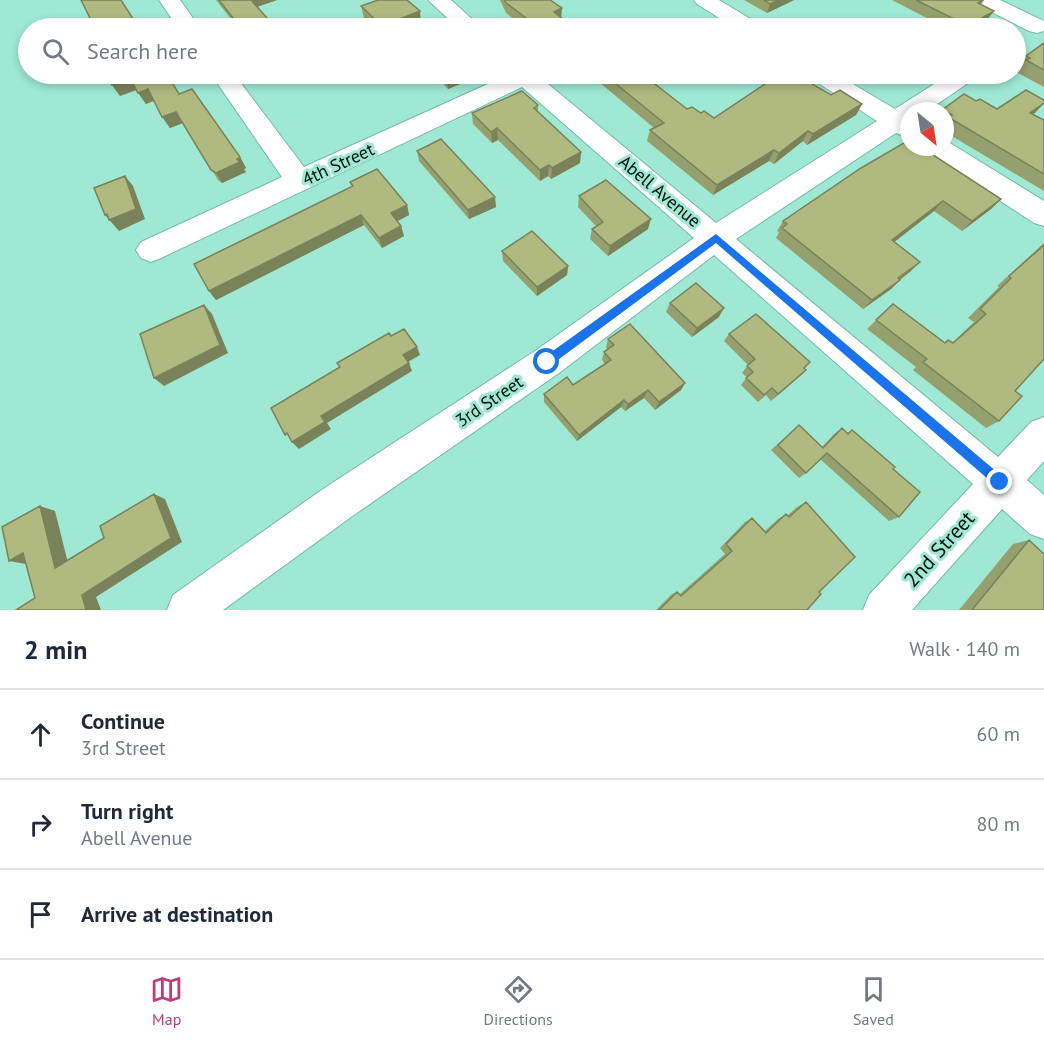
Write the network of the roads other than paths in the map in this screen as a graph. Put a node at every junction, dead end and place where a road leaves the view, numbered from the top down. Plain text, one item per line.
1 (169, 0) edge
2 (438, 0) edge
3 (704, 0) edge
4 (983, 0) edge
5 (182, 18) edge
6 (459, 18) edge
7 (733, 18) edge
8 (1040, 23) edge
9 (1026, 33) edge
10 (229, 84) edge
11 (502, 84) edge
12 (535, 84) edge
13 (840, 84) edge
14 (952, 84) edge
15 (928, 102) edge
16 (900, 115) edge
17 (900, 122) edge
18 (951, 156) edge
19 (300, 182) junction
20 (1044, 215) edge
21 (716, 238) junction
22 (151, 250) dead end
23 (1044, 434) edge
24 (1000, 482) junction
25 (1044, 520) edge
26 (188, 610) edge
27 (884, 610) edge

1 - 5 street
2 - 6 street
3 - 7 street
4 - 8 street
8 - 9 street
10 - 19 street
11 - 19 street, 4th Street
12 - 21 street, Abell Avenue
13 - 16 street
14 - 15 street, 3rd Street
17 - 21 street, 3rd Street
18 - 20 street
19 - 22 street, 4th Street
21 - 24 street, Abell Avenue
21 - 26 street, 3rd Street
23 - 24 street, 2nd Street
24 - 25 street, Abell Avenue
24 - 27 street, 2nd Street

